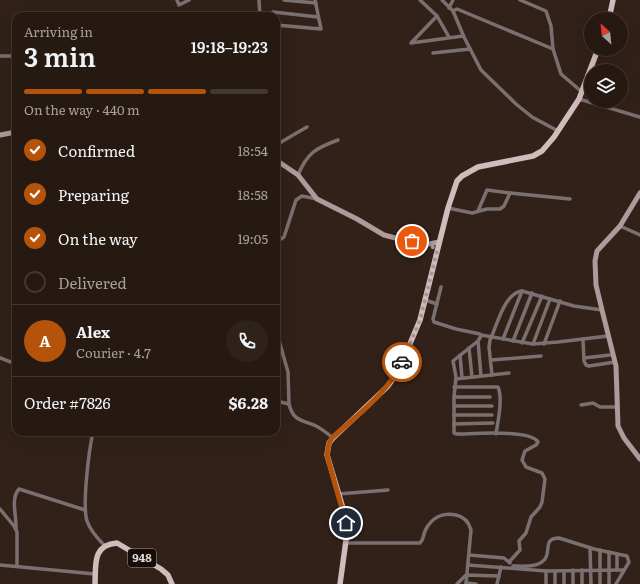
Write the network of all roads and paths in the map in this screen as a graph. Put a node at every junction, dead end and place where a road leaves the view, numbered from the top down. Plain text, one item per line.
1 (177, 0) edge
2 (190, 0) edge
3 (259, 0) edge
4 (284, 0) edge
5 (288, 0) edge
6 (420, 0) edge
7 (442, 0) edge
8 (453, 0) edge
9 (520, 0) edge
10 (613, 0) edge
11 (316, 2) edge
12 (449, 8) junction
13 (453, 11) junction
14 (260, 12) edge
15 (610, 12) edge
16 (280, 13) edge
17 (437, 16) junction
18 (318, 17) junction
19 (280, 25) edge
20 (463, 36) junction
21 (449, 37) junction
22 (553, 48) junction
23 (470, 49) junction
24 (433, 53) dead end
25 (0, 56) edge
26 (12, 56) edge
27 (595, 56) edge
28 (582, 92) junction
29 (579, 99) junction
30 (640, 117) edge
31 (307, 127) dead end
32 (558, 131) junction
33 (12, 133) edge
34 (0, 135) edge
35 (338, 140) dead end
36 (280, 144) edge
37 (280, 163) edge
38 (298, 175) junction
39 (510, 193) junction
40 (640, 193) edge
41 (317, 199) junction
42 (570, 199) dead end
43 (448, 208) junction
44 (478, 212) junction
45 (620, 226) junction
46 (640, 235) edge
47 (280, 239) edge
48 (439, 242) junction
49 (429, 244) junction
50 (437, 251) junction
51 (442, 286) dead end
52 (522, 291) junction
53 (532, 294) junction
54 (542, 296) junction
55 (550, 299) junction
56 (425, 300) junction
57 (560, 301) junction
58 (437, 304) junction
59 (602, 310) junction
60 (481, 335) junction
61 (608, 336) junction
62 (492, 337) junction
63 (503, 339) junction
64 (582, 339) junction
65 (478, 341) junction
66 (512, 341) junction
67 (522, 343) junction
68 (280, 344) edge
69 (533, 344) junction
70 (544, 344) junction
71 (470, 348) junction
72 (611, 352) junction
73 (460, 355) junction
74 (541, 356) dead end
75 (0, 358) edge
76 (584, 358) junction
77 (490, 360) junction
78 (12, 362) edge
79 (613, 362) junction
80 (509, 373) dead end
81 (492, 375) junction
82 (481, 376) junction
83 (472, 377) junction
84 (462, 378) junction
85 (456, 379) junction
86 (454, 387) junction
87 (454, 397) junction
88 (490, 397) dead end
89 (280, 402) edge
90 (289, 404) junction
91 (581, 405) dead end
92 (454, 406) junction
93 (492, 406) dead end
94 (617, 407) junction
95 (454, 415) junction
96 (492, 415) dead end
97 (493, 423) dead end
98 (454, 424) junction
99 (496, 434) junction
100 (92, 436) edge
101 (332, 438) junction
102 (640, 459) edge
103 (388, 490) dead end
104 (338, 494) junction
105 (0, 509) edge
106 (85, 510) junction
107 (16, 529) junction
108 (346, 543) junction
109 (105, 546) junction
110 (590, 548) junction
111 (600, 550) junction
112 (609, 552) junction
113 (617, 554) junction
114 (469, 556) junction
115 (509, 562) junction
116 (0, 565) edge
117 (468, 565) junction
118 (17, 566) junction
119 (501, 567) junction
120 (513, 567) junction
121 (564, 570) junction
122 (573, 570) junction
123 (582, 570) junction
124 (591, 570) junction
125 (600, 570) junction
126 (609, 570) junction
127 (617, 570) junction
128 (624, 570) junction
129 (546, 571) junction
130 (555, 571) junction
131 (95, 574) junction
132 (466, 575) junction
133 (499, 576) junction
134 (95, 584) edge
135 (172, 584) edge
136 (340, 584) edge
137 (457, 584) edge
138 (466, 584) edge
139 (476, 584) edge
140 (497, 584) edge
141 (546, 584) edge
142 (555, 584) edge
143 (564, 584) edge
144 (573, 584) edge
145 (582, 584) edge
146 (591, 584) edge
147 (600, 584) edge
148 (609, 584) edge
149 (616, 584) edge

1 - 2 street
3 - 14 street
4 - 5 street
5 - 11 street
6 - 17 street
7 - 12 street
8 - 12 street
9 - 22 street
10 - 15 main road
11 - 18 street
12 - 13 street
13 - 20 street
13 - 22 street
16 - 18 street
17 - 21 street
17 - 21 street
18 - 19 street
20 - 21 street
20 - 23 street
22 - 28 street
23 - 24 street
23 - 32 street
25 - 26 street
27 - 28 main road
28 - 29 main road
29 - 30 street
29 - 32 main road
31 - 36 street
32 - 43 main road
33 - 34 street
35 - 38 street
37 - 38 street
38 - 41 street
39 - 42 street
39 - 44 street
39 - 44 street
40 - 45 street
41 - 47 street
41 - 49 street
43 - 44 street
43 - 48 main road
45 - 46 street
45 - 59 street
48 - 49 street
48 - 50 main road
49 - 50 street
50 - 56 main road
51 - 58 street
52 - 53 street
52 - 62 street
52 - 63 street
53 - 54 street
53 - 66 street
54 - 55 street
54 - 67 street
55 - 57 street
55 - 69 street
56 - 58 street
56 - 101 main road
57 - 59 street
57 - 70 street
58 - 60 street
59 - 61 street
60 - 62 street
60 - 65 street
61 - 64 street
61 - 72 street
62 - 63 street
62 - 77 street
63 - 66 street
64 - 70 street
64 - 76 street
65 - 71 street
65 - 82 street
66 - 67 street
67 - 69 street
68 - 90 street
69 - 70 street
71 - 73 street
71 - 83 street
72 - 76 street
72 - 79 street
73 - 84 street
73 - 85 street
74 - 77 street
75 - 78 street
76 - 79 street
77 - 81 street
79 - 94 street
80 - 81 street
81 - 82 street
82 - 83 street
83 - 84 street
84 - 85 street
85 - 86 street
86 - 87 street
86 - 99 street
87 - 88 street
87 - 92 street
89 - 90 street
90 - 101 street
91 - 94 street
92 - 93 street
92 - 95 street
94 - 102 street
95 - 96 street
95 - 98 street
97 - 98 street
98 - 99 street
99 - 115 street
100 - 106 street
101 - 104 main road
103 - 104 street
104 - 108 main road
105 - 107 street
106 - 107 street
106 - 109 street
107 - 118 street
108 - 114 street
108 - 136 main road
109 - 131 main road
109 - 135 main road, 948
110 - 111 street
110 - 120 street
110 - 124 street
111 - 112 street
111 - 125 street
112 - 113 street
112 - 126 street
113 - 127 street
113 - 128 street
114 - 115 street
114 - 117 street
115 - 120 street
116 - 118 street
117 - 119 street
117 - 132 street
118 - 131 street
119 - 120 street
119 - 133 street
120 - 129 street
121 - 122 street
121 - 130 street
121 - 143 street
122 - 123 street
122 - 144 street
123 - 124 street
123 - 145 street
124 - 125 street
124 - 146 street
125 - 126 street
125 - 147 street
126 - 127 street
126 - 148 street
127 - 128 street
128 - 149 street
129 - 130 street
129 - 141 street
130 - 142 street
131 - 134 main road
132 - 133 street
132 - 137 street
132 - 138 street
133 - 140 street
138 - 139 street

